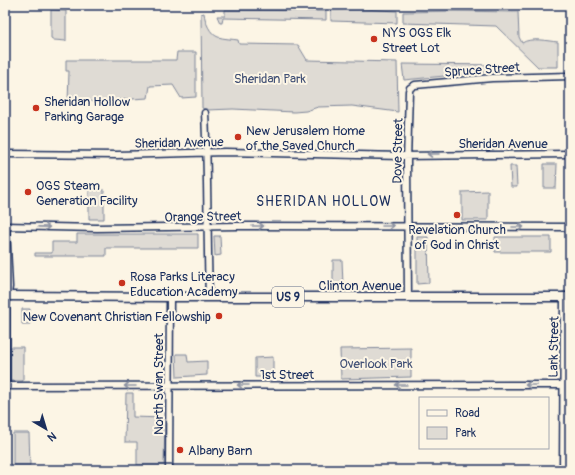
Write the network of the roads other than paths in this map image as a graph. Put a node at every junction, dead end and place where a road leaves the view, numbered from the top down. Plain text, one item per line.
1 (570, 76) edge
2 (409, 100) joint
3 (205, 112) dead end
4 (207, 152) junction
5 (5, 154) edge
6 (570, 154) edge
7 (407, 155) junction
8 (6, 226) edge
9 (408, 226) junction
10 (570, 227) edge
11 (207, 228) junction
12 (6, 296) edge
13 (170, 297) junction
14 (209, 297) junction
15 (408, 297) junction
16 (567, 297) edge
17 (169, 385) junction
18 (563, 385) junction
19 (570, 385) edge
20 (6, 386) edge
21 (169, 470) edge
22 (563, 470) edge

1 - 2 street, Spruce Street
2 - 7 street, Dove Street
3 - 4 street
4 - 5 street, Sheridan Avenue
4 - 7 street, Sheridan Avenue
4 - 11 street
6 -> 7 street, Sheridan Avenue
7 - 9 street, Dove Street
8 -> 11 street, Orange Street
8 - 12 street
9 -> 10 street, Orange Street
11 -> 9 street, Orange Street
9 - 15 street, Dove Street
11 - 14 street
12 - 13 main road, Clinton Avenue / US 9
12 - 20 street
13 - 14 main road, Clinton Avenue / US 9
13 - 17 street, North Swan Street
14 - 15 main road, Clinton Avenue / US 9
15 - 16 main road, Clinton Avenue / US 9
16 - 18 street, Lark Street
18 -> 17 street, 1st Street
17 -> 20 street, 1st Street
17 - 21 street, North Swan Street
18 - 19 street, 1st Street
18 - 22 street, Lark Street

